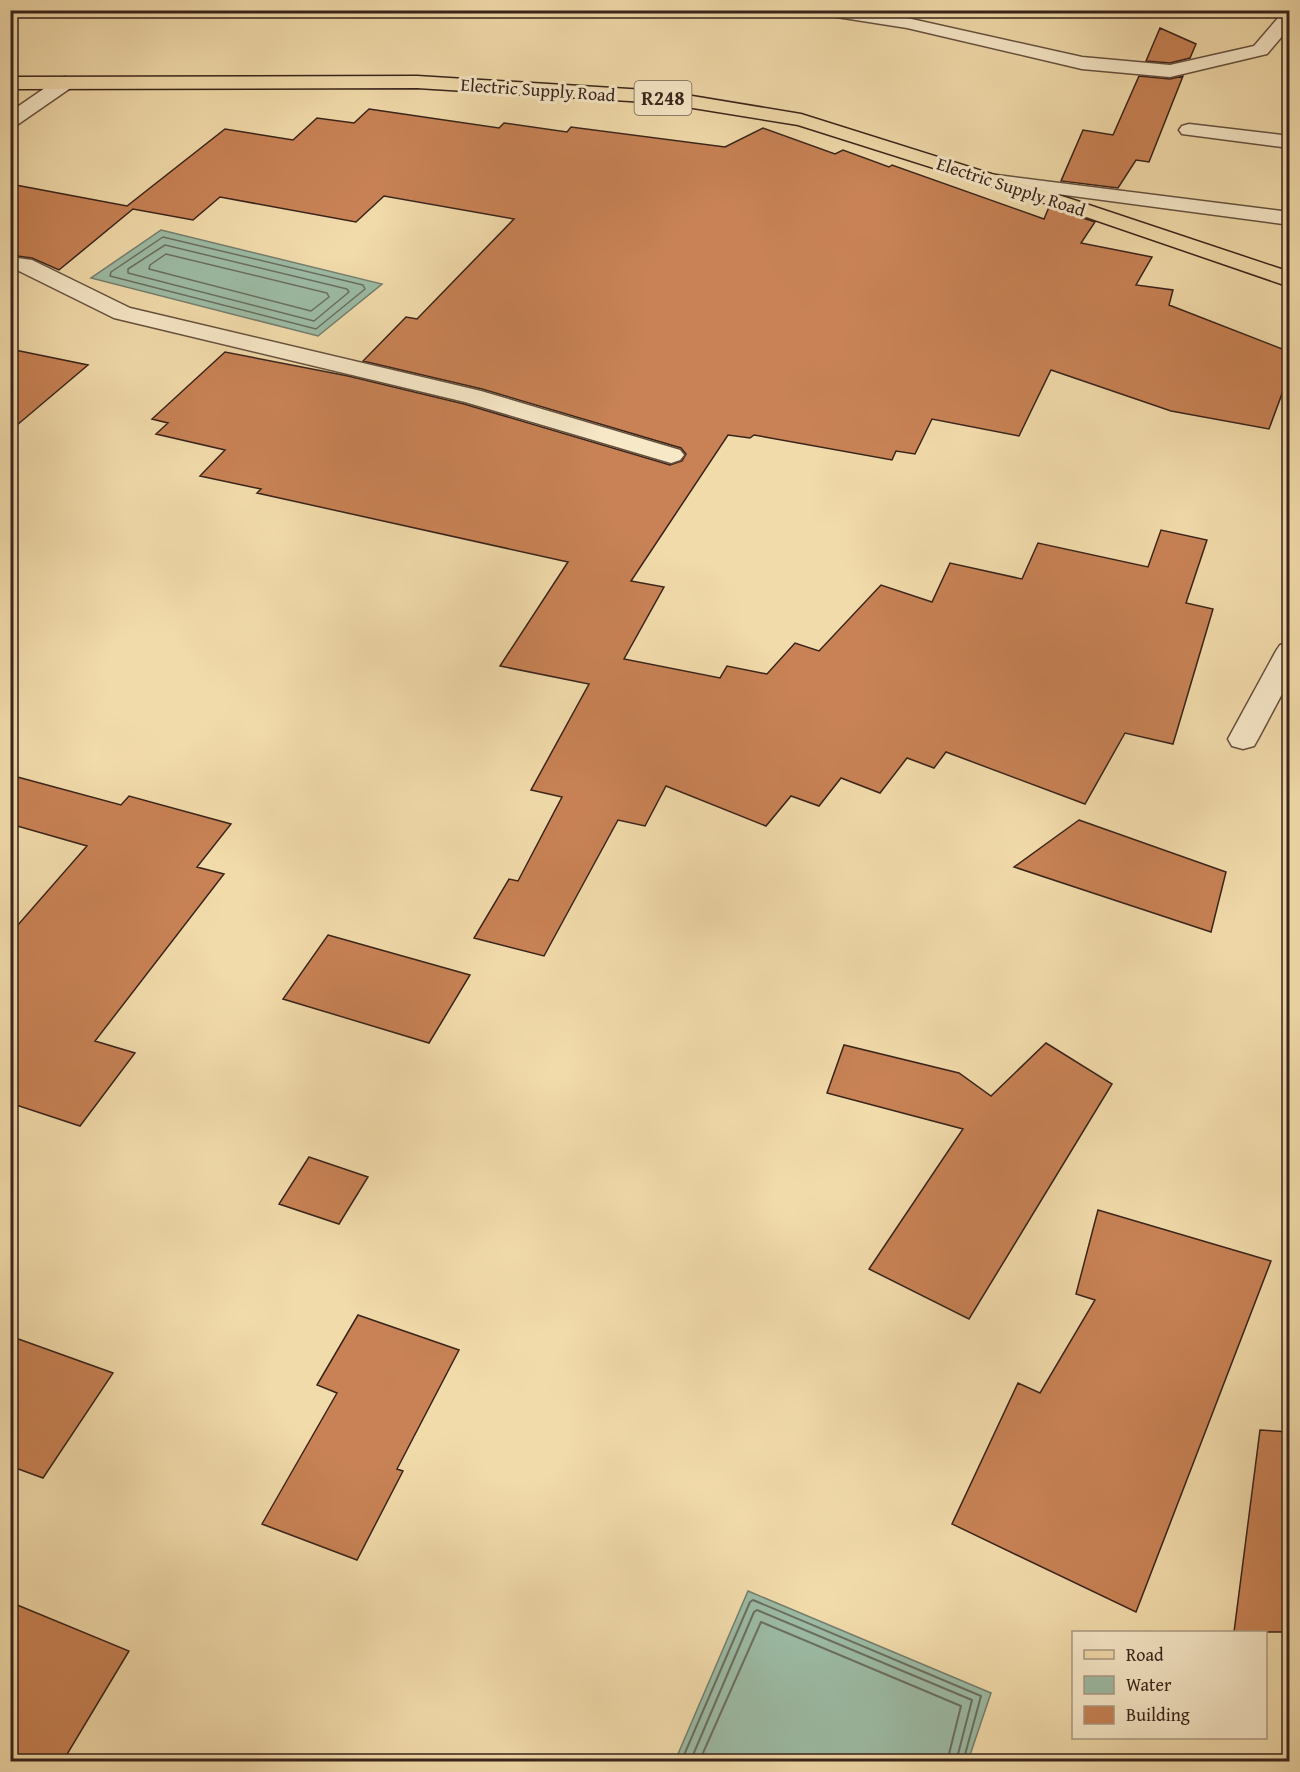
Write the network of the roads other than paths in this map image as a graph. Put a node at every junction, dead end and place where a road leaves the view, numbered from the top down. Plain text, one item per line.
1 (824, 10) edge
2 (1290, 15) edge
3 (10, 83) edge
4 (65, 83) junction
5 (10, 121) edge
6 (1189, 130) dead end
7 (1290, 142) edge
8 (989, 180) junction
9 (1290, 219) edge
10 (10, 264) edge
11 (1290, 280) edge
12 (671, 455) dead end
13 (1290, 651) edge
14 (1243, 739) dead end

1 - 2 street
3 - 4 main road, Electric Supply Road / R248
4 - 5 street
4 - 8 main road, Electric Supply Road / R248
6 - 7 street
8 - 9 street
8 - 11 main road, Electric Supply Road / R248
10 - 12 street
13 - 14 street

